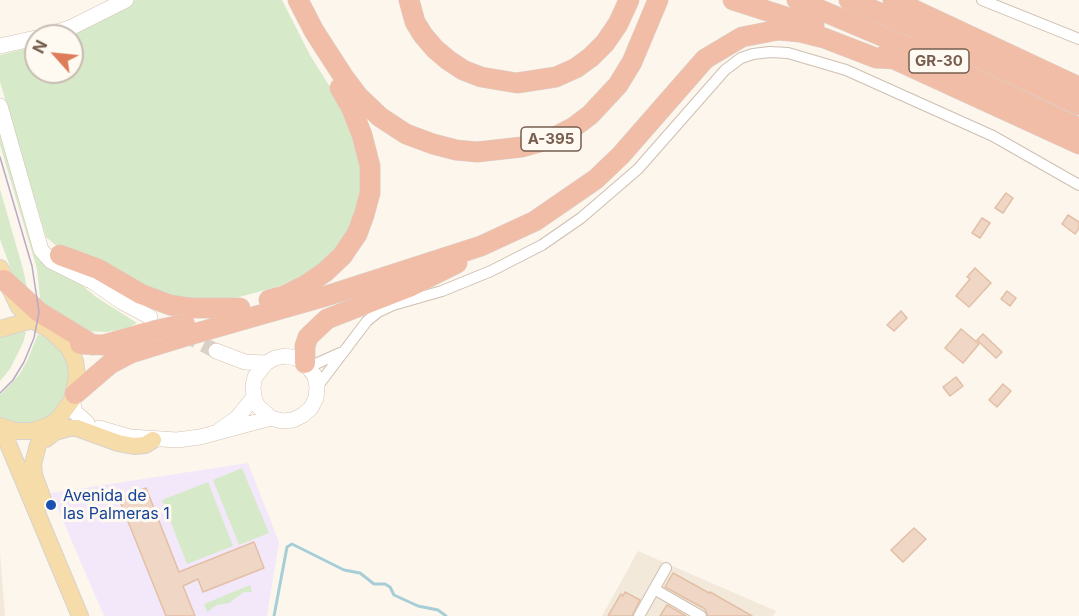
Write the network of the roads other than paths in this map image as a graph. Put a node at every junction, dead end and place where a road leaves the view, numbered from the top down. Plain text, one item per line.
1 (126, 0) edge
2 (298, 0) edge
3 (409, 0) edge
4 (629, 0) edge
5 (658, 0) edge
6 (733, 0) edge
7 (797, 0) edge
8 (849, 0) edge
9 (893, 0) edge
10 (916, 0) edge
11 (982, 0) edge
12 (111, 5) edge
13 (77, 24) edge
14 (314, 31) junction
15 (961, 31) junction
16 (1079, 39) edge
17 (24, 41) edge
18 (0, 46) edge
19 (896, 59) junction
20 (1079, 87) edge
21 (1079, 105) edge
22 (0, 106) edge
23 (1079, 128) edge
24 (1079, 144) edge
25 (1079, 185) edge
26 (37, 233) junction
27 (481, 246) junction
28 (60, 255) junction
29 (2, 274) edge
30 (89, 280) junction
31 (240, 308) junction
32 (32, 320) junction
33 (152, 324) junction
34 (193, 328) junction
35 (0, 329) edge
36 (61, 339) junction
37 (93, 345) junction
38 (348, 347) junction
39 (266, 363) junction
40 (307, 365) junction
41 (317, 387) junction
42 (253, 392) junction
43 (74, 397) junction
44 (271, 418) junction
45 (53, 422) junction
46 (87, 423) junction
47 (0, 426) edge
48 (220, 430) junction
49 (153, 440) junction
50 (38, 445) junction
51 (666, 568) dead end
52 (654, 589) junction
53 (80, 616) edge
54 (92, 616) edge
55 (639, 616) edge
56 (702, 616) edge

1 - 12 street
2 - 14 highway
3 - 4 highway
5 - 14 highway, A-395
6 - 19 highway
7 - 23 highway, GR-30
8 - 21 highway, GR-30
9 - 15 highway
10 - 15 highway
11 - 16 street
12 - 13 street
14 - 31 highway
15 - 20 highway
17 - 18 street
19 - 24 highway
19 - 27 highway
22 - 26 street
25 - 38 street
26 - 28 street
26 - 30 street
27 - 34 highway
27 - 40 highway
28 - 30 street
28 - 31 highway
29 - 32 main road
29 - 37 highway
30 - 33 street
31 - 34 highway
32 - 35 main road
32 - 36 main road
33 - 34 highway, bridge
33 - 37 highway
34 - 43 highway, bridge
36 - 37 highway
36 - 43 main road
38 - 40 street
38 - 41 street
39 - 40 street
39 - 42 street
39 - 42 street
40 - 41 street
41 - 44 street
42 - 44 street
42 - 48 street
43 - 45 main road
43 - 46 street
44 - 48 street
45 - 46 street
45 - 47 main road
45 - 50 main road
46 - 49 street
47 - 53 main road
48 - 49 street
49 - 50 main road
50 - 54 main road
51 - 52 street
52 - 55 street
52 - 56 street

